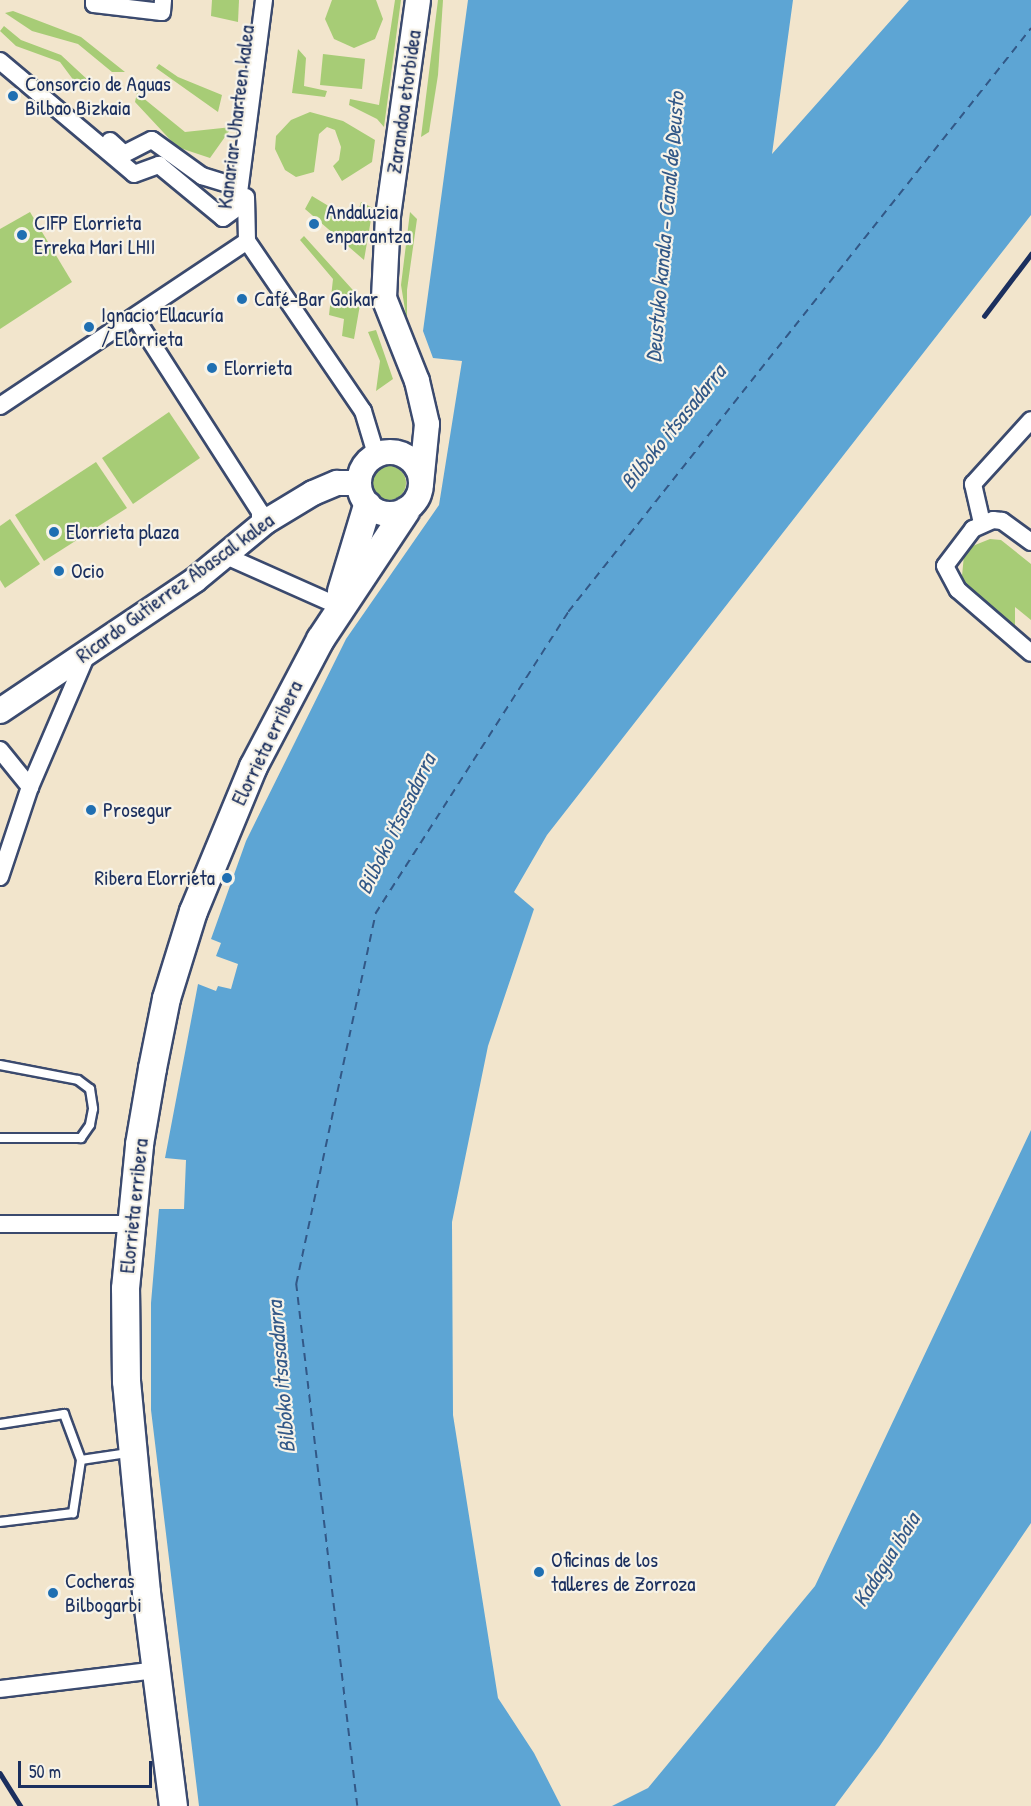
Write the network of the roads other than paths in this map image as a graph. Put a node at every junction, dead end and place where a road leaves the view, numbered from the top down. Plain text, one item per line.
1 (94, 0) edge
2 (163, 0) edge
3 (264, 0) edge
4 (274, 0) edge
5 (418, 0) edge
6 (0, 46) edge
7 (0, 61) edge
8 (237, 187) dead end
9 (246, 241) junction
10 (135, 317) junction
11 (0, 406) edge
12 (1031, 420) edge
13 (376, 454) junction
14 (421, 484) junction
15 (362, 494) junction
16 (405, 511) junction
17 (982, 523) junction
18 (260, 526) junction
19 (1031, 543) edge
20 (226, 556) junction
21 (336, 605) junction
22 (320, 639) junction
23 (88, 651) junction
24 (1031, 653) edge
25 (48, 680) junction
26 (68, 696) junction
27 (0, 711) edge
28 (0, 750) edge
29 (30, 787) junction
30 (0, 877) edge
31 (0, 1065) edge
32 (0, 1138) edge
33 (0, 1224) edge
34 (131, 1224) junction
35 (0, 1424) edge
36 (132, 1453) junction
37 (81, 1460) junction
38 (0, 1522) edge
39 (156, 1670) junction
40 (0, 1689) edge
41 (173, 1806) edge

1 - 2 street
3 - 7 street
4 - 9 street, Kanariar Uharteen kalea
5 - 14 main road, Zarandoa etorbidea
6 - 8 street
9 - 10 street
9 - 13 street
10 - 11 street
10 - 18 street
12 - 17 street
13 - 14 main road
13 - 15 main road
14 - 16 main road
15 - 16 main road
15 - 18 main road, Ricardo Gutierrez Abascal kalea
15 - 21 main road
16 - 22 main road
17 - 19 street
17 - 24 street
18 - 20 main road, Ricardo Gutierrez Abascal kalea
20 - 21 street
20 - 23 main road, Ricardo Gutierrez Abascal kalea
21 - 22 main road
22 - 34 main road, Elorrieta erribera
23 - 25 main road, Ricardo Gutierrez Abascal kalea
23 - 26 street
25 - 26 street
25 - 27 main road, Ricardo Gutierrez Abascal kalea
26 - 29 street
28 - 29 street
29 - 30 street
31 - 32 lane
33 - 34 street
34 - 36 main road, Elorrieta erribera
35 - 37 lane
36 - 37 lane
36 - 39 main road, Elorrieta erribera
37 - 38 lane
39 - 40 street
39 - 41 main road, Elorrieta erribera

